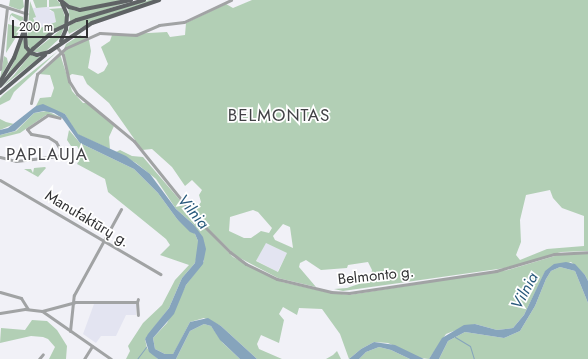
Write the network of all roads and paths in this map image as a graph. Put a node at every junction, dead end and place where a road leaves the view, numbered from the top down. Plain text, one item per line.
1 (27, 0) edge
2 (132, 0) edge
3 (144, 0) edge
4 (159, 0) edge
5 (231, 0) edge
6 (61, 1) edge
7 (0, 5) edge
8 (7, 8) junction
9 (27, 14) junction
10 (25, 28) junction
11 (58, 44) junction
12 (60, 51) junction
13 (49, 52) junction
14 (0, 69) edge
15 (0, 82) edge
16 (0, 86) edge
17 (0, 93) edge
18 (31, 103) dead end
19 (60, 118) dead end
20 (0, 157) edge
21 (1, 181) edge
22 (121, 209) dead end
23 (104, 241) junction
24 (588, 252) edge
25 (160, 274) dead end
26 (0, 292) edge
27 (72, 303) junction
28 (28, 309) junction
29 (42, 311) junction
30 (0, 313) edge
31 (138, 315) dead end
32 (70, 331) junction
33 (92, 346) junction
34 (43, 354) dead end
35 (39, 359) edge
36 (84, 359) edge
37 (111, 359) edge

1 - 9 main road
2 - 6 main road
3 - 16 main road
4 - 11 main road
5 - 12 street
6 - 11 main road, bridge
7 - 8 street
8 - 9 street
8 - 14 street
9 - 10 main road
10 - 13 main road, bridge
10 - 15 main road
11 - 12 street, Belmonto g.
11 - 13 main road
12 - 18 street
12 - 24 street, Belmonto g.
13 - 17 main road
19 - 20 street
21 - 23 street, Manufaktūrų g.
22 - 23 street
23 - 25 street, Manufaktūrų g.
23 - 27 street
26 - 28 street
27 - 29 street
27 - 31 street
27 - 32 street
28 - 29 street
28 - 30 street
29 - 32 street
32 - 33 street
33 - 36 street
33 - 37 street
34 - 35 street

